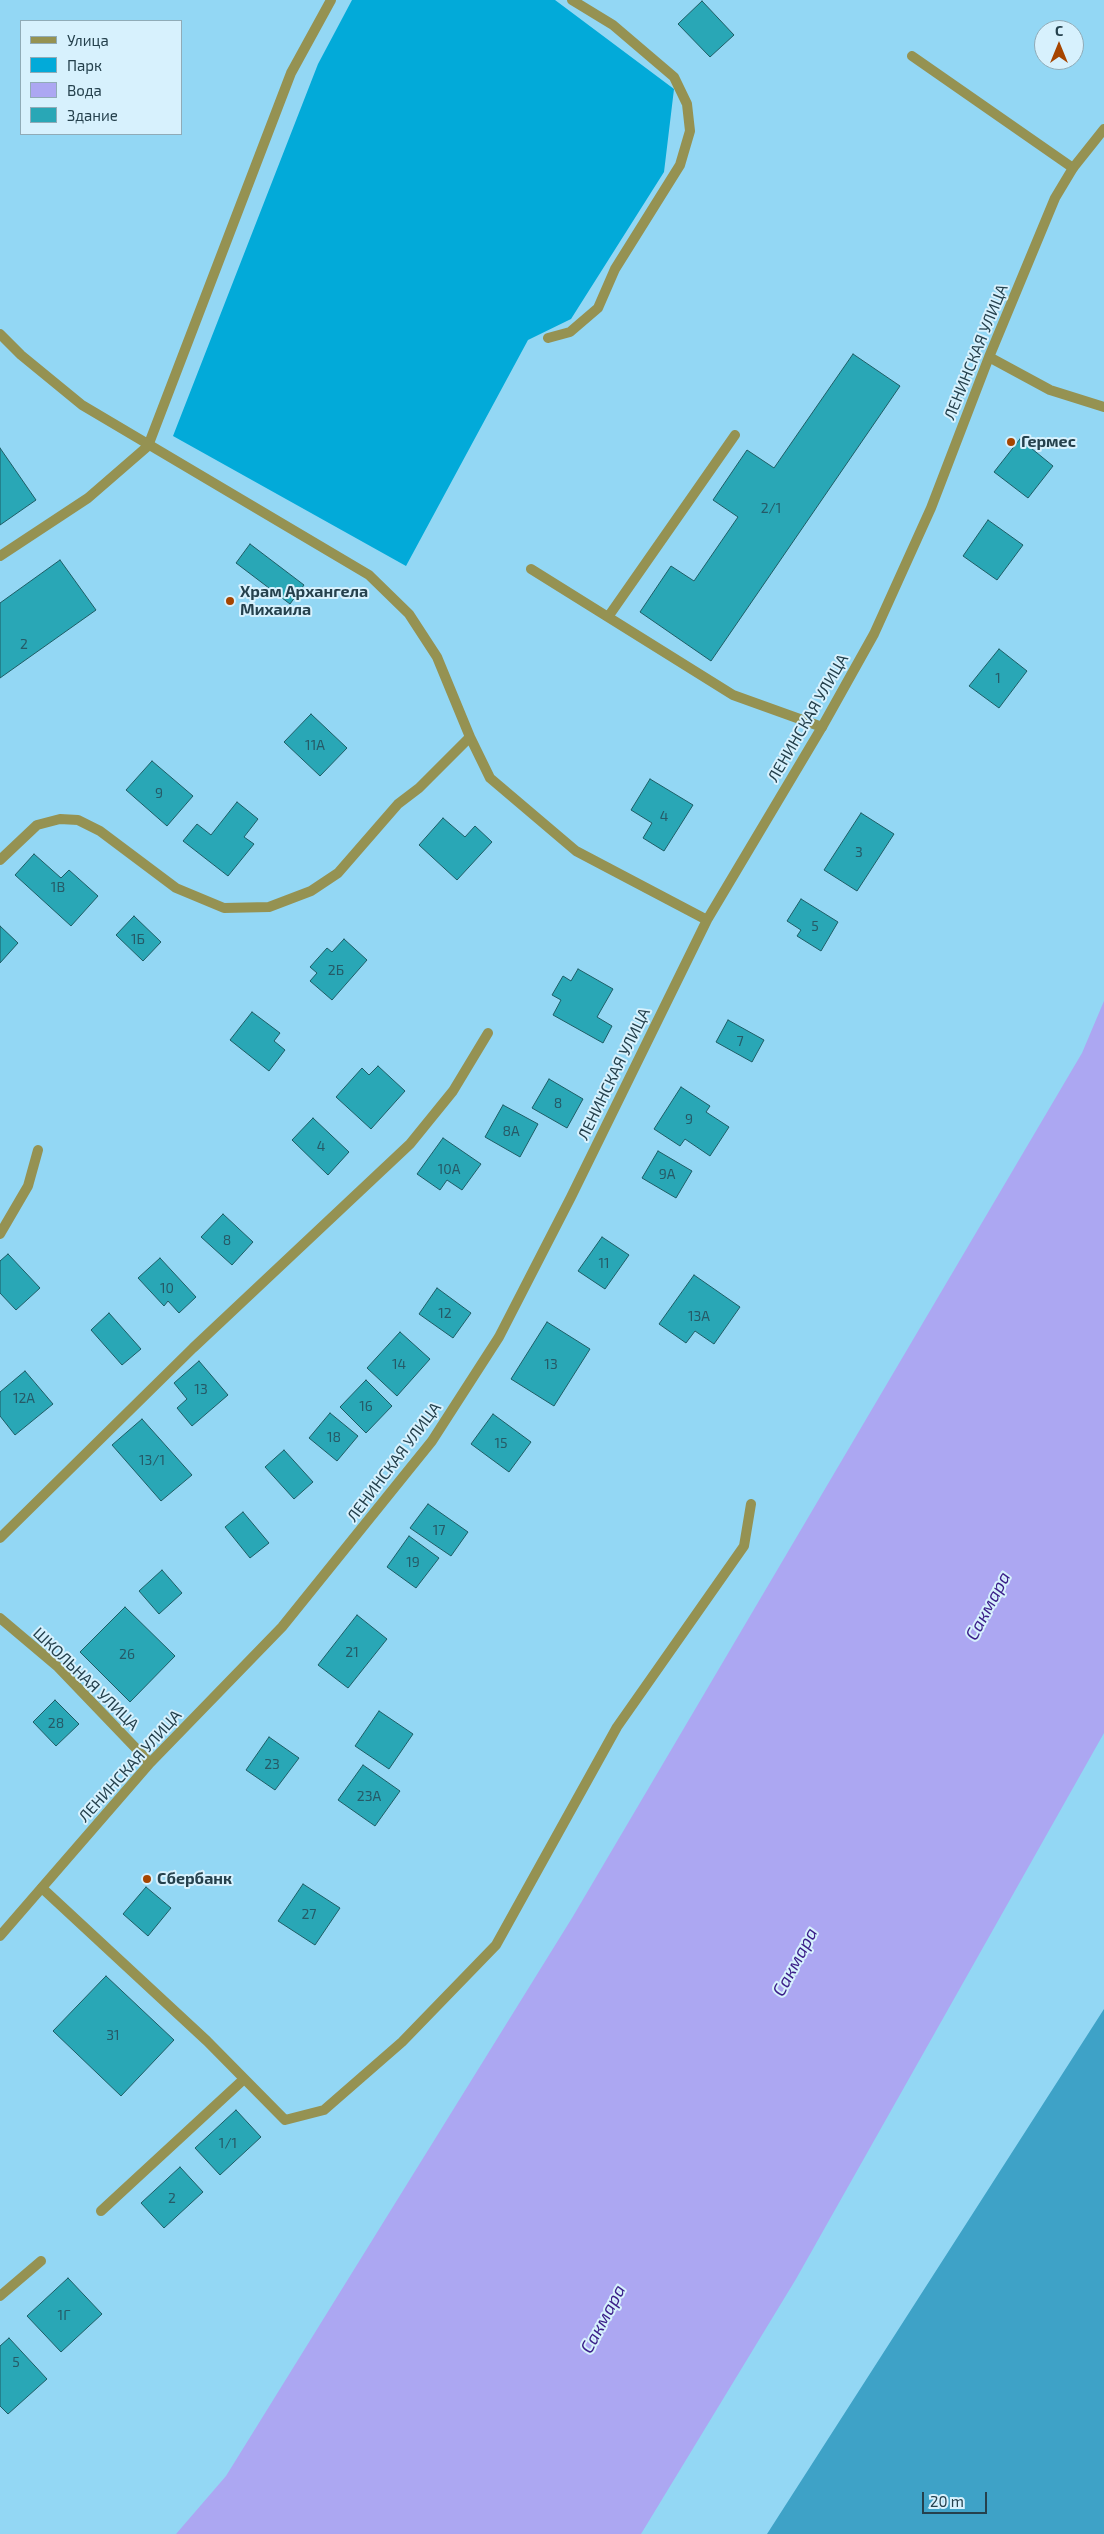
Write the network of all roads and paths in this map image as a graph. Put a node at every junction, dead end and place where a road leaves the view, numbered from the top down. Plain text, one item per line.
1 (331, 0) edge
2 (572, 0) edge
3 (912, 56) dead end
4 (1104, 129) edge
5 (1073, 168) junction
6 (0, 334) edge
7 (548, 338) dead end
8 (989, 357) junction
9 (1104, 406) edge
10 (735, 435) dead end
11 (148, 446) junction
12 (0, 556) edge
13 (531, 569) dead end
14 (608, 617) junction
15 (822, 727) junction
16 (470, 737) junction
17 (0, 860) edge
18 (707, 920) junction
19 (488, 1033) dead end
20 (38, 1150) dead end
21 (0, 1234) edge
22 (751, 1504) dead end
23 (0, 1538) edge
24 (0, 1618) edge
25 (150, 1763) junction
26 (42, 1888) junction
27 (0, 1936) edge
28 (244, 2079) junction
29 (101, 2211) dead end
30 (41, 2261) dead end
31 (0, 2296) edge

1 - 11 street
2 - 7 street
3 - 5 street
4 - 5 street, ЛЕНИНСКАЯ УЛИЦА
5 - 8 street, ЛЕНИНСКАЯ УЛИЦА
6 - 11 street
8 - 9 street
8 - 15 street, ЛЕНИНСКАЯ УЛИЦА
10 - 14 street
11 - 12 street
11 - 16 street
13 - 14 street
14 - 15 street
15 - 18 street, ЛЕНИНСКАЯ УЛИЦА
16 - 17 street
16 - 18 street
18 - 25 street, ЛЕНИНСКАЯ УЛИЦА
19 - 23 street
20 - 21 street
22 - 28 street
24 - 25 street, ШКОЛЬНАЯ УЛИЦА
25 - 26 street, ЛЕНИНСКАЯ УЛИЦА
26 - 27 street, ЛЕНИНСКАЯ УЛИЦА
26 - 28 street
28 - 29 street
30 - 31 street

